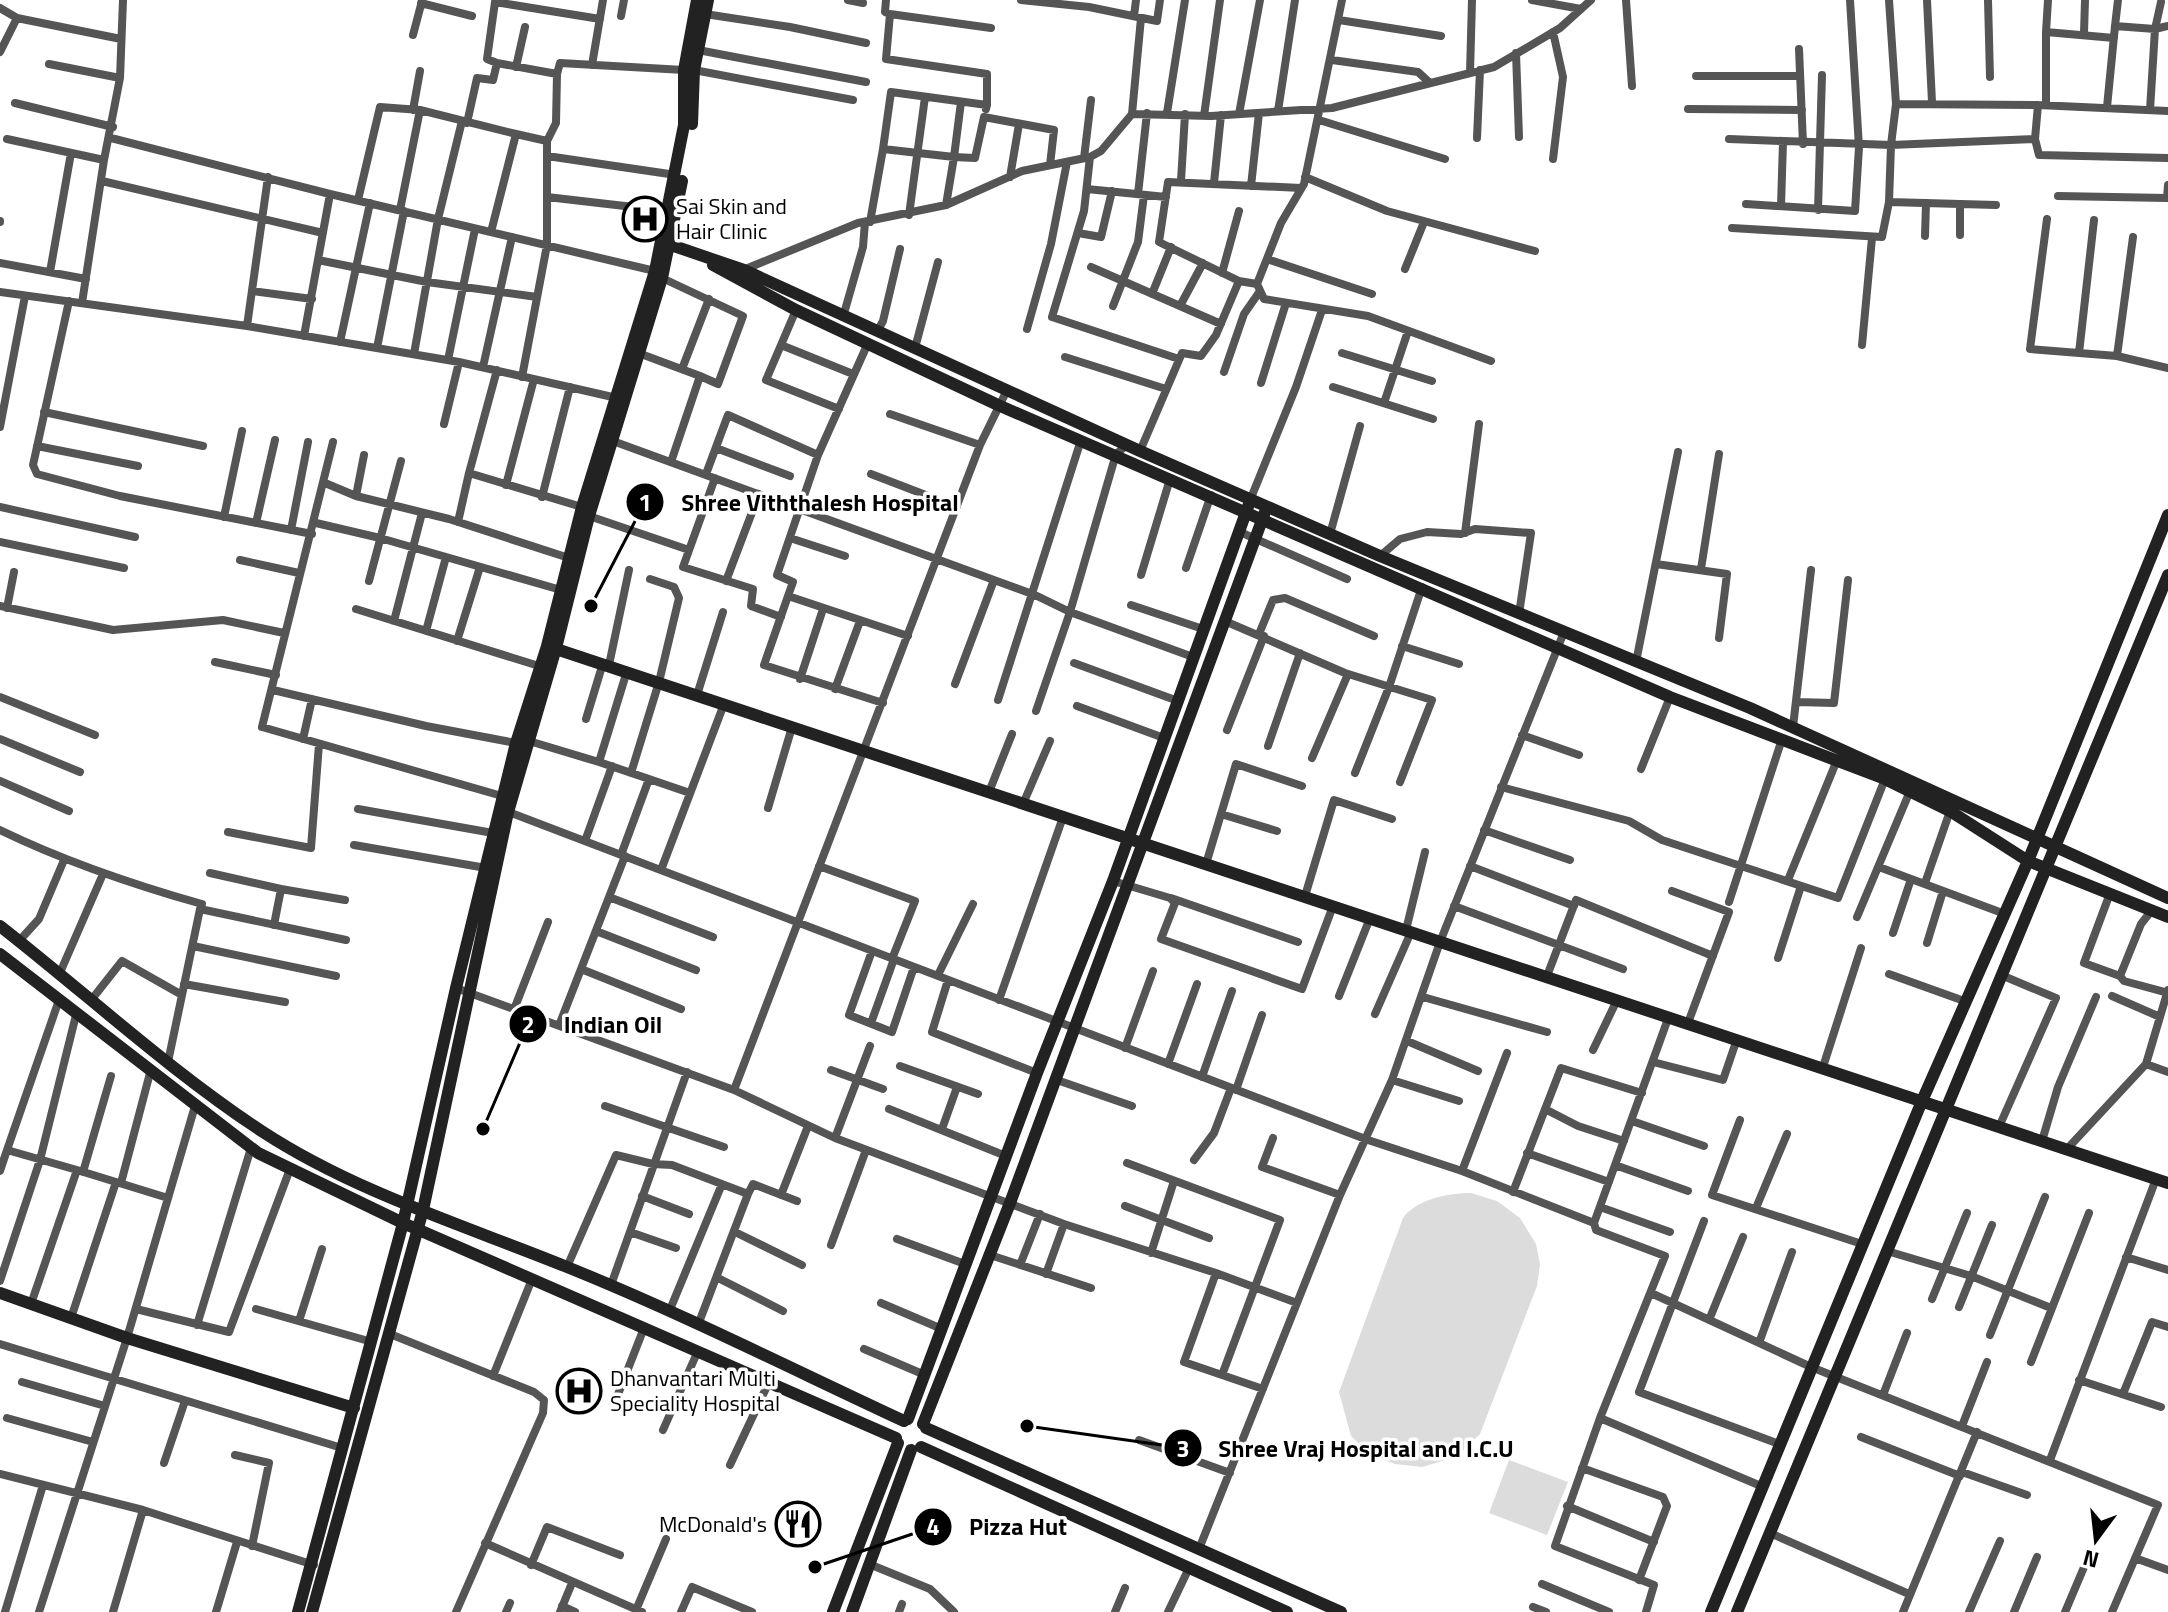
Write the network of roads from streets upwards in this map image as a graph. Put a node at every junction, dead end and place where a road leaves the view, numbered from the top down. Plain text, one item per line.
1 (123, 0) edge
2 (603, 0) edge
3 (624, 0) edge
4 (697, 0) edge
5 (708, 0) edge
6 (848, 0) edge
7 (886, 0) edge
8 (1021, 0) edge
9 (1078, 0) edge
10 (1136, 0) edge
11 (1160, 0) edge
12 (1185, 0) edge
13 (1220, 0) edge
14 (1260, 0) edge
15 (1295, 0) edge
16 (1342, 0) edge
17 (1472, 0) edge
18 (1532, 0) edge
19 (1591, 0) edge
20 (1626, 0) edge
21 (1850, 0) edge
22 (1889, 0) edge
23 (1927, 0) edge
24 (1988, 0) edge
25 (2048, 0) edge
26 (2085, 0) edge
27 (2118, 0) edge
28 (421, 2) edge
29 (2161, 2) edge
30 (863, 3) dead end
31 (1089, 7) junction
32 (0, 8) edge
33 (1581, 9) junction
34 (705, 14) junction
35 (890, 14) junction
36 (472, 16) dead end
37 (621, 16) dead end
38 (1137, 17) junction
39 (17, 18) junction
40 (600, 19) junction
41 (1339, 20) junction
42 (2115, 26) junction
43 (2168, 26) edge
44 (525, 27) dead end
45 (991, 28) dead end
46 (2155, 29) junction
47 (1553, 32) junction
48 (2046, 32) junction
49 (2084, 33) junction
50 (413, 35) dead end
51 (1441, 36) dead end
52 (2114, 38) junction
53 (121, 39) junction
54 (866, 43) dead end
55 (1799, 49) dead end
56 (698, 50) junction
57 (0, 52) edge
58 (1516, 53) junction
59 (1332, 60) junction
60 (497, 63) junction
61 (49, 64) dead end
62 (592, 65) junction
63 (516, 67) junction
64 (689, 70) junction
65 (420, 71) dead end
66 (1475, 71) junction
67 (557, 74) junction
68 (1822, 75) dead end
69 (1696, 76) dead end
70 (1800, 76) junction
71 (1990, 77) dead end
72 (120, 78) junction
73 (866, 82) dead end
74 (1430, 83) junction
75 (1632, 86) dead end
76 (925, 97) junction
77 (853, 100) dead end
78 (1091, 100) dead end
79 (961, 102) junction
80 (1932, 102) junction
81 (15, 103) dead end
82 (1896, 104) junction
83 (987, 105) junction
84 (2042, 105) junction
85 (2107, 107) junction
86 (1322, 108) junction
87 (1688, 109) dead end
88 (416, 110) junction
89 (1802, 110) junction
90 (2150, 110) junction
91 (1278, 111) junction
92 (2168, 111) edge
93 (1147, 113) junction
94 (1167, 113) junction
95 (1259, 113) junction
96 (1132, 114) junction
97 (1185, 114) junction
98 (1239, 114) junction
99 (1221, 115) junction
100 (1204, 116) junction
101 (984, 117) junction
102 (1319, 120) junction
103 (464, 122) junction
104 (1019, 124) junction
105 (113, 127) junction
106 (516, 134) junction
107 (1519, 137) dead end
108 (111, 138) junction
109 (1477, 138) dead end
110 (7, 139) dead end
111 (1729, 139) dead end
112 (2035, 139) junction
113 (547, 141) junction
114 (1783, 142) junction
115 (1803, 144) junction
116 (1822, 145) junction
117 (1891, 145) junction
118 (1859, 147) junction
119 (883, 149) junction
120 (71, 153) junction
121 (917, 153) junction
122 (547, 156) junction
123 (954, 157) junction
124 (1087, 158) junction
125 (2168, 158) edge
126 (1445, 159) dead end
127 (1553, 159) dead end
128 (104, 160) junction
129 (1067, 162) junction
130 (1050, 165) junction
131 (676, 175) junction
132 (268, 177) junction
133 (1010, 177) junction
134 (1305, 177) junction
135 (102, 181) junction
136 (1181, 181) junction
137 (1214, 183) junction
138 (2168, 185) edge
139 (1251, 186) junction
140 (1301, 188) junction
141 (1087, 189) junction
142 (1112, 191) junction
143 (330, 194) junction
144 (1141, 194) junction
145 (2058, 196) dead end
146 (547, 197) junction
147 (1166, 197) junction
148 (358, 200) junction
149 (1889, 202) junction
150 (370, 203) junction
151 (1926, 203) junction
152 (1746, 204) dead end
153 (1960, 204) junction
154 (946, 205) junction
155 (1996, 205) dead end
156 (1781, 206) junction
157 (402, 210) junction
158 (1818, 210) junction
159 (668, 211) junction
160 (1239, 211) dead end
161 (909, 215) junction
162 (438, 219) junction
163 (2047, 219) dead end
164 (262, 220) junction
165 (2094, 220) dead end
166 (867, 222) junction
167 (1424, 222) junction
168 (1732, 228) dead end
169 (475, 229) junction
170 (491, 232) junction
171 (323, 233) junction
172 (1078, 233) junction
173 (1960, 235) dead end
174 (1925, 236) dead end
175 (512, 237) junction
176 (2133, 237) dead end
177 (1872, 238) junction
178 (666, 243) junction
179 (547, 245) junction
180 (1171, 247) junction
181 (900, 249) dead end
182 (1535, 251) dead end
183 (703, 258) junction
184 (1267, 259) junction
185 (318, 260) junction
186 (938, 262) dead end
187 (0, 263) edge
188 (1203, 263) junction
189 (357, 266) junction
190 (1091, 267) dead end
191 (1405, 269) dead end
192 (744, 270) junction
193 (50, 272) junction
194 (1222, 273) junction
195 (392, 274) junction
196 (659, 274) junction
197 (732, 278) junction
198 (86, 279) junction
199 (1239, 281) junction
200 (427, 282) junction
201 (1123, 282) junction
202 (463, 287) junction
203 (1259, 288) junction
204 (252, 291) junction
205 (0, 292) edge
206 (500, 292) junction
207 (1152, 294) junction
208 (1372, 294) dead end
209 (25, 296) junction
210 (537, 297) junction
211 (312, 299) junction
212 (709, 299) junction
213 (69, 301) junction
214 (82, 303) junction
215 (1286, 303) junction
216 (1113, 306) dead end
217 (1180, 306) junction
218 (796, 310) junction
219 (1322, 310) junction
220 (843, 317) junction
221 (1221, 324) junction
222 (247, 326) junction
223 (1027, 329) dead end
224 (1408, 331) junction
225 (877, 332) junction
226 (304, 336) junction
227 (340, 342) junction
228 (868, 343) junction
229 (781, 345) junction
230 (1862, 345) dead end
231 (377, 348) junction
232 (915, 348) junction
233 (1342, 353) dead end
234 (2079, 353) junction
235 (414, 354) junction
236 (641, 354) junction
237 (2117, 356) junction
238 (1065, 357) dead end
239 (1179, 359) junction
240 (448, 360) junction
241 (1491, 361) dead end
242 (459, 362) junction
243 (483, 367) junction
244 (2168, 368) edge
245 (682, 369) junction
246 (497, 370) junction
247 (1396, 370) junction
248 (1224, 372) dead end
249 (853, 374) junction
250 (700, 376) junction
251 (522, 377) junction
252 (534, 379) junction
253 (1432, 381) dead end
254 (1261, 383) dead end
255 (570, 387) junction
256 (1333, 387) dead end
257 (1166, 389) junction
258 (1007, 390) junction
259 (617, 398) junction
260 (1384, 403) junction
261 (998, 405) junction
262 (839, 409) junction
263 (44, 412) junction
264 (890, 414) dead end
265 (1433, 419) dead end
266 (444, 424) dead end
267 (1479, 424) dead end
268 (1360, 426) dead end
269 (0, 427) edge
270 (242, 431) dead end
271 (608, 439) junction
272 (275, 440) dead end
273 (1081, 440) junction
274 (308, 442) dead end
275 (333, 442) dead end
276 (980, 445) junction
277 (37, 446) junction
278 (203, 446) dead end
279 (716, 448) junction
280 (1134, 448) junction
281 (1678, 452) dead end
282 (1116, 454) junction
283 (1719, 454) dead end
284 (364, 455) dead end
285 (818, 455) junction
286 (401, 461) dead end
287 (671, 462) junction
288 (138, 466) dead end
289 (469, 473) junction
290 (871, 474) dead end
291 (710, 476) junction
292 (790, 476) dead end
293 (1170, 479) junction
294 (325, 483) junction
295 (506, 485) junction
296 (759, 494) junction
297 (1211, 495) junction
298 (356, 496) junction
299 (542, 497) junction
300 (1249, 504) junction
301 (389, 505) junction
302 (0, 507) edge
303 (957, 507) junction
304 (801, 509) junction
305 (585, 512) junction
306 (1266, 512) junction
307 (422, 513) junction
308 (2168, 515) edge
309 (224, 517) junction
310 (458, 522) junction
311 (256, 523) junction
312 (316, 523) junction
313 (291, 530) junction
314 (1240, 532) junction
315 (1465, 533) junction
316 (312, 534) junction
317 (1330, 534) junction
318 (135, 537) dead end
319 (380, 538) junction
320 (790, 538) junction
321 (1257, 539) junction
322 (0, 542) edge
323 (414, 548) junction
324 (689, 550) junction
325 (845, 556) dead end
326 (1380, 556) junction
327 (446, 557) junction
328 (569, 558) junction
329 (937, 559) junction
330 (240, 560) dead end
331 (1656, 564) junction
332 (480, 567) junction
333 (124, 568) dead end
334 (1186, 568) dead end
335 (1701, 569) junction
336 (629, 570) dead end
337 (1811, 570) dead end
338 (14, 572) dead end
339 (299, 573) junction
340 (1141, 575) dead end
341 (2168, 575) edge
342 (650, 579) dead end
343 (1347, 579) dead end
344 (994, 580) junction
345 (1848, 580) dead end
346 (369, 581) dead end
347 (726, 581) junction
348 (1422, 587) junction
349 (561, 590) junction
350 (1035, 595) junction
351 (788, 596) junction
352 (1131, 605) dead end
353 (4, 607) edge
354 (356, 609) dead end
355 (823, 609) junction
356 (723, 612) dead end
357 (1070, 612) junction
358 (1519, 614) junction
359 (781, 617) junction
360 (394, 621) junction
361 (860, 621) junction
362 (1227, 622) junction
363 (1203, 629) junction
364 (426, 631) junction
365 (1564, 632) junction
366 (284, 633) junction
367 (1261, 635) junction
368 (908, 636) junction
369 (1374, 636) dead end
370 (1719, 638) dead end
371 (457, 641) junction
372 (1557, 645) junction
373 (1402, 646) junction
374 (551, 647) junction
375 (1300, 653) junction
376 (1193, 657) junction
377 (215, 662) dead end
378 (1636, 662) junction
379 (1074, 663) dead end
380 (606, 664) junction
381 (1459, 664) dead end
382 (539, 666) junction
383 (627, 671) junction
384 (1348, 674) junction
385 (276, 675) junction
386 (800, 679) junction
387 (659, 682) junction
388 (955, 684) dead end
389 (1389, 687) junction
390 (835, 689) junction
391 (273, 690) junction
392 (697, 695) junction
393 (0, 697) edge
394 (1670, 697) junction
395 (312, 699) junction
396 (998, 700) dead end
397 (1178, 701) junction
398 (1796, 702) junction
399 (883, 703) junction
400 (724, 704) junction
401 (1077, 706) dead end
402 (1036, 711) dead end
403 (586, 719) dead end
404 (792, 727) junction
405 (1793, 727) junction
406 (1227, 730) dead end
407 (1012, 734) dead end
408 (95, 735) dead end
409 (1522, 735) junction
410 (1164, 738) junction
411 (0, 739) edge
412 (303, 739) junction
413 (1782, 739) junction
414 (1050, 741) dead end
415 (522, 742) junction
416 (319, 744) junction
417 (1268, 746) dead end
418 (865, 751) junction
419 (1579, 755) dead end
420 (1312, 758) dead end
421 (1837, 760) junction
422 (599, 762) junction
423 (612, 766) junction
424 (1641, 769) dead end
425 (80, 772) dead end
426 (631, 773) junction
427 (1355, 773) dead end
428 (649, 779) junction
429 (1885, 779) junction
430 (0, 781) edge
431 (1400, 782) dead end
432 (1302, 786) dead end
433 (1501, 787) junction
434 (1910, 791) junction
435 (989, 792) junction
436 (690, 793) junction
437 (1023, 804) junction
438 (503, 805) junction
439 (768, 808) dead end
440 (358, 809) dead end
441 (69, 811) dead end
442 (1950, 811) junction
443 (1221, 814) junction
444 (1063, 817) junction
445 (1392, 819) dead end
446 (0, 830) edge
447 (1484, 830) junction
448 (1277, 831) dead end
449 (228, 832) dead end
450 (493, 833) junction
451 (1129, 837) junction
452 (2038, 837) junction
453 (585, 841) junction
454 (1142, 842) junction
455 (354, 845) dead end
456 (2056, 847) junction
457 (1425, 852) dead end
458 (623, 856) junction
459 (64, 860) junction
460 (1570, 860) dead end
461 (2028, 861) junction
462 (1206, 864) junction
463 (1741, 865) junction
464 (819, 866) junction
465 (1470, 866) junction
466 (1879, 867) junction
467 (486, 868) junction
468 (2046, 868) junction
469 (661, 870) junction
470 (210, 873) dead end
471 (103, 874) junction
472 (1911, 879) junction
473 (1788, 880) junction
474 (1113, 881) junction
475 (1925, 883) junction
476 (1127, 885) junction
477 (1801, 886) junction
478 (281, 889) junction
479 (1672, 891) dead end
480 (1943, 891) junction
481 (1305, 896) junction
482 (2109, 896) junction
483 (609, 897) junction
484 (1170, 898) junction
485 (2168, 898) edge
486 (345, 900) dead end
487 (1729, 902) dead end
488 (973, 904) dead end
489 (1333, 906) junction
490 (1454, 906) junction
491 (1574, 906) junction
492 (200, 909) junction
493 (2152, 910) junction
494 (2005, 914) junction
495 (1857, 917) dead end
496 (2168, 917) edge
497 (1370, 918) junction
498 (548, 922) dead end
499 (796, 922) junction
500 (274, 925) junction
501 (0, 926) edge
502 (596, 931) junction
503 (1409, 931) junction
504 (1893, 933) dead end
505 (713, 937) dead end
506 (346, 940) dead end
507 (19, 941) junction
508 (1298, 942) dead end
509 (1440, 942) junction
510 (1927, 943) dead end
511 (1559, 944) junction
512 (193, 946) junction
513 (1861, 948) dead end
514 (872, 951) junction
515 (0, 954) edge
516 (1713, 956) junction
517 (1778, 958) dead end
518 (893, 959) junction
519 (914, 967) junction
520 (581, 969) junction
521 (1623, 969) dead end
522 (696, 970) dead end
523 (1153, 971) dead end
524 (1889, 974) dead end
525 (59, 975) junction
526 (938, 975) junction
527 (2001, 975) junction
528 (336, 976) dead end
529 (1547, 976) junction
530 (2120, 976) junction
531 (948, 980) junction
532 (184, 984) junction
533 (1197, 984) dead end
534 (462, 989) junction
535 (1232, 991) dead end
536 (2168, 992) edge
537 (182, 995) junction
538 (1339, 996) dead end
539 (2112, 996) dead end
540 (1423, 997) junction
541 (2096, 997) dead end
542 (92, 999) junction
543 (59, 1000) junction
544 (999, 1000) junction
545 (1617, 1000) junction
546 (285, 1002) dead end
547 (1967, 1002) junction
548 (515, 1007) junction
549 (681, 1009) dead end
550 (1375, 1014) dead end
551 (76, 1015) junction
552 (1262, 1015) dead end
553 (1669, 1016) junction
554 (2160, 1017) junction
555 (1057, 1021) junction
556 (560, 1023) junction
557 (871, 1023) junction
558 (1688, 1023) junction
559 (1073, 1028) junction
560 (1547, 1032) dead end
561 (2155, 1033) junction
562 (2168, 1037) edge
563 (1737, 1039) junction
564 (1407, 1041) junction
565 (870, 1046) dead end
566 (1125, 1048) junction
567 (1593, 1050) dead end
568 (1507, 1053) dead end
569 (168, 1062) junction
570 (1653, 1062) junction
571 (1168, 1064) junction
572 (2146, 1064) junction
573 (900, 1066) dead end
574 (1823, 1067) junction
575 (831, 1070) dead end
576 (1478, 1071) dead end
577 (687, 1072) junction
578 (2168, 1072) edge
579 (150, 1073) junction
580 (1037, 1073) junction
581 (111, 1076) dead end
582 (1202, 1077) junction
583 (1054, 1078) junction
584 (1392, 1080) junction
585 (857, 1081) junction
586 (957, 1087) junction
587 (883, 1089) dead end
588 (1233, 1089) junction
589 (734, 1090) junction
590 (1642, 1093) junction
591 (978, 1094) dead end
592 (1459, 1101) dead end
593 (1922, 1101) junction
594 (195, 1106) junction
595 (605, 1106) dead end
596 (1132, 1106) dead end
597 (889, 1109) dead end
598 (1545, 1109) junction
599 (1946, 1109) junction
600 (1740, 1120) dead end
601 (1632, 1121) junction
602 (808, 1126) junction
603 (667, 1127) junction
604 (1999, 1127) junction
605 (942, 1129) junction
606 (1787, 1134) dead end
607 (835, 1138) junction
608 (1273, 1138) dead end
609 (1368, 1140) junction
610 (1624, 1141) junction
611 (2042, 1141) junction
612 (1704, 1146) dead end
613 (724, 1147) dead end
614 (251, 1148) junction
615 (2067, 1149) junction
616 (7, 1150) junction
617 (866, 1150) junction
618 (1527, 1153) junction
619 (1006, 1156) junction
620 (40, 1160) junction
621 (1194, 1160) dead end
622 (1127, 1163) dead end
623 (653, 1164) junction
624 (1615, 1165) junction
625 (290, 1169) junction
626 (0, 1171) edge
627 (80, 1171) junction
628 (1462, 1171) junction
629 (1174, 1181) junction
630 (2162, 1181) edge
631 (1609, 1182) junction
632 (118, 1183) junction
633 (722, 1184) junction
634 (1688, 1191) dead end
635 (1513, 1192) junction
636 (748, 1194) junction
637 (781, 1195) junction
638 (1340, 1195) junction
639 (642, 1196) junction
640 (993, 1197) junction
641 (2045, 1197) dead end
642 (168, 1198) junction
643 (797, 1201) dead end
644 (408, 1203) junction
645 (1010, 1203) junction
646 (1125, 1206) dead end
647 (1600, 1207) junction
648 (1756, 1208) junction
649 (423, 1210) junction
650 (1967, 1213) dead end
651 (2089, 1213) dead end
652 (689, 1214) dead end
653 (1040, 1214) junction
654 (1163, 1218) junction
655 (1704, 1221) dead end
656 (403, 1223) junction
657 (1594, 1223) junction
658 (1064, 1224) junction
659 (1992, 1225) dead end
660 (418, 1229) junction
661 (630, 1232) junction
662 (735, 1232) junction
663 (1670, 1232) dead end
664 (1743, 1237) dead end
665 (1209, 1238) dead end
666 (897, 1239) dead end
667 (1862, 1244) junction
668 (831, 1245) dead end
669 (676, 1248) dead end
670 (322, 1249) dead end
671 (1887, 1251) junction
672 (1792, 1252) dead end
673 (1151, 1253) junction
674 (990, 1255) junction
675 (2126, 1257) junction
676 (965, 1264) junction
677 (802, 1265) dead end
678 (1020, 1265) junction
679 (567, 1267) junction
680 (1946, 1268) junction
681 (2168, 1270) edge
682 (1216, 1273) junction
683 (1046, 1274) junction
684 (1971, 1276) junction
685 (718, 1278) junction
686 (532, 1279) junction
687 (0, 1281) edge
688 (611, 1285) junction
689 (1253, 1287) junction
690 (1091, 1288) dead end
691 (2009, 1291) junction
692 (0, 1293) edge
693 (1651, 1293) junction
694 (1932, 1299) dead end
695 (881, 1303) dead end
696 (1297, 1303) junction
697 (31, 1304) junction
698 (1673, 1304) junction
699 (1959, 1307) dead end
700 (2051, 1308) junction
701 (136, 1309) junction
702 (256, 1309) dead end
703 (783, 1311) dead end
704 (669, 1313) junction
705 (71, 1318) junction
706 (1709, 1320) junction
707 (299, 1321) junction
708 (197, 1325) junction
709 (698, 1325) junction
710 (2168, 1327) edge
711 (644, 1328) junction
712 (942, 1329) junction
713 (1907, 1333) dead end
714 (390, 1334) junction
715 (1990, 1335) dead end
716 (127, 1338) junction
717 (372, 1342) junction
718 (1759, 1343) junction
719 (0, 1344) edge
720 (864, 1349) dead end
721 (697, 1353) junction
722 (1987, 1362) dead end
723 (2031, 1362) dead end
724 (1811, 1367) junction
725 (925, 1375) junction
726 (1222, 1375) junction
727 (493, 1376) junction
728 (1835, 1377) junction
729 (114, 1379) junction
730 (2079, 1380) junction
731 (22, 1382) dead end
732 (768, 1384) junction
733 (1263, 1389) junction
734 (2123, 1394) junction
735 (1883, 1395) junction
736 (185, 1401) junction
737 (615, 1402) dead end
738 (105, 1406) junction
739 (2161, 1407) dead end
740 (354, 1408) junction
741 (7, 1418) dead end
742 (1600, 1418) junction
743 (906, 1420) junction
744 (924, 1426) junction
745 (1962, 1426) junction
746 (663, 1430) dead end
747 (1977, 1432) junction
748 (1861, 1437) dead end
749 (1139, 1440) dead end
750 (897, 1441) junction
751 (93, 1442) junction
752 (1779, 1444) junction
753 (342, 1448) junction
754 (916, 1449) junction
755 (235, 1455) dead end
756 (2050, 1460) junction
757 (164, 1463) dead end
758 (730, 1465) dead end
759 (1582, 1468) junction
760 (1230, 1473) junction
761 (0, 1474) edge
762 (1961, 1474) junction
763 (43, 1485) junction
764 (1761, 1486) junction
765 (77, 1493) junction
766 (2027, 1495) dead end
767 (2158, 1505) junction
768 (1567, 1506) junction
769 (2168, 1509) edge
770 (143, 1510) junction
771 (1770, 1533) junction
772 (666, 1539) dead end
773 (2000, 1541) dead end
774 (237, 1542) junction
775 (1654, 1542) junction
776 (485, 1543) junction
777 (252, 1546) junction
778 (1199, 1549) junction
779 (2090, 1553) dead end
780 (620, 1555) dead end
781 (2037, 1557) dead end
782 (2135, 1558) junction
783 (869, 1564) junction
784 (531, 1565) junction
785 (320, 1567) junction
786 (1189, 1568) junction
787 (2168, 1570) edge
788 (1639, 1580) junction
789 (572, 1583) junction
790 (1542, 1584) dead end
791 (1125, 1588) dead end
792 (1909, 1594) junction
793 (1533, 1607) dead end
794 (561, 1609) edge
795 (639, 1611) edge
796 (746, 1611) edge
797 (951, 1611) edge
798 (5, 1612) edge
799 (39, 1612) edge
800 (113, 1612) edge
801 (216, 1612) edge
802 (298, 1612) edge
803 (312, 1612) edge
804 (456, 1612) edge
805 (575, 1612) edge
806 (681, 1612) edge
807 (833, 1612) edge
808 (852, 1612) edge
809 (1115, 1612) edge
810 (1168, 1612) edge
811 (1287, 1612) edge
812 (1341, 1612) edge
813 (1546, 1612) edge
814 (1609, 1612) edge
815 (1646, 1612) edge
816 (1711, 1612) edge
817 (1737, 1612) edge
818 (1903, 1612) edge
819 (1969, 1612) edge
820 (2014, 1612) edge
821 (2065, 1612) edge
822 (2112, 1612) edge

1 - 53 street
2 - 40 street
3 - 37 street
4 - 64 street
5 - 34 street
6 - 30 street
7 - 35 street
8 - 31 street
9 - 31 street
10 - 38 street
11 - 38 street
12 - 94 street
13 - 100 street
14 - 98 street
15 - 91 street
16 - 41 street
17 - 66 street
18 - 33 street
19 - 33 street
20 - 75 street
21 - 118 street
22 - 82 street
23 - 80 street
24 - 71 street
25 - 48 street
26 - 49 street
27 - 42 street
28 - 36 street
28 - 50 street
29 - 46 street
31 - 38 street
32 - 39 street
33 - 47 street
34 - 54 street
34 - 56 street
35 - 45 street
35 - 83 street
38 - 96 street
39 - 53 street
39 - 57 street
40 - 60 street
40 - 62 street
41 - 51 street
41 - 59 street
42 - 46 street
42 - 52 street
43 - 46 street
44 - 63 street
46 - 90 street
47 - 58 street
47 - 127 street
48 - 49 street
48 - 84 street
49 - 52 street
52 - 85 street
53 - 72 street
55 - 70 street
56 - 64 street
56 - 73 street
58 - 66 street
58 - 107 street
59 - 74 street
59 - 86 street
60 - 63 street
60 - 103 street
61 - 72 street
62 - 64 street
62 - 67 street
63 - 67 street
64 - 77 street
64 - 131 street
64 - 178 street
65 - 88 street
66 - 74 street
66 - 109 street
67 - 113 street
68 - 116 street
69 - 70 street
70 - 89 street
72 - 105 street
74 - 86 street
76 - 79 street
76 - 119 street
76 - 121 street
78 - 124 street
79 - 83 street
79 - 123 street
80 - 82 street
80 - 84 street
81 - 105 street
82 - 117 street
83 - 101 street
84 - 85 street
84 - 112 street
85 - 90 street
86 - 91 street
86 - 102 street
87 - 89 street
88 - 103 street
88 - 148 street
88 - 157 street
89 - 115 street
90 - 92 street
91 - 95 street
93 - 94 street
93 - 96 street
93 - 144 street
94 - 97 street
95 - 98 street
95 - 139 street
96 - 124 street
97 - 100 street
97 - 136 street
98 - 99 street
99 - 100 street
99 - 137 street
101 - 104 street
101 - 123 street
102 - 126 street
102 - 134 street
103 - 106 street
103 - 162 street
104 - 130 street
104 - 133 street
105 - 108 street
106 - 113 street
106 - 170 street
108 - 128 street
108 - 132 street
110 - 120 street
111 - 114 street
112 - 117 street
112 - 125 street
113 - 122 street
114 - 115 street
114 - 156 street
115 - 116 street
116 - 118 street
116 - 158 street
117 - 118 street
117 - 149 street
118 - 158 street
119 - 121 street
119 - 166 street
120 - 128 street
120 - 193 street
121 - 123 street
121 - 161 street
122 - 131 street
122 - 146 street
123 - 154 street
124 - 129 street
124 - 141 street
128 - 135 street
129 - 130 street
129 - 223 street
130 - 133 street
131 - 159 street
132 - 143 street
132 - 164 street
133 - 154 street
134 - 140 street
134 - 167 street
135 - 164 street
135 - 198 street
136 - 137 street
136 - 147 street
137 - 139 street
138 - 145 street
139 - 140 street
140 - 184 street
141 - 142 street
141 - 172 street
142 - 144 street
142 - 172 street
143 - 148 street
143 - 171 street
144 - 147 street
144 - 201 street
146 - 159 street
146 - 179 street
147 - 180 street
148 - 150 street
149 - 151 street
149 - 177 street
150 - 157 street
150 - 189 street
151 - 153 street
151 - 174 street
152 - 156 street
153 - 155 street
153 - 173 street
154 - 161 street
156 - 158 street
157 - 162 street
157 - 195 street
159 - 178 street
160 - 194 street
161 - 166 street
162 - 169 street
162 - 200 street
163 - 234 street
164 - 171 street
164 - 204 street
165 - 234 street
166 - 192 street
166 - 220 street
167 - 182 street
167 - 191 street
168 - 177 street
169 - 170 street
169 - 202 street
170 - 175 street
171 - 185 street
172 - 239 street
175 - 179 street
175 - 206 street
176 - 237 street
177 - 230 street
178 - 183 street
178 - 196 street
179 - 196 street
179 - 210 street
180 - 188 street
180 - 207 street
181 - 225 street
183 - 192 street
183 - 197 street
184 - 203 street
184 - 208 street
185 - 189 street
185 - 211 street
186 - 232 street
187 - 193 street
188 - 194 street
188 - 217 street
189 - 195 street
189 - 227 street
190 - 201 street
192 - 197 street
192 - 220 street
193 - 198 street
194 - 199 street
195 - 200 street
195 - 231 street
196 - 212 street
196 - 236 street
196 - 259 street
197 - 218 street
198 - 214 street
199 - 203 street
199 - 221 street
200 - 202 street
200 - 235 street
201 - 207 street
201 - 216 street
202 - 206 street
202 - 240 street
203 - 215 street
203 - 248 street
204 - 211 street
204 - 222 street
205 - 209 street
206 - 210 street
206 - 243 street
207 - 217 street
209 - 213 street
209 - 269 street
210 - 251 street
211 - 226 street
212 - 245 street
212 - 250 street
213 - 214 street
213 - 263 street
214 - 222 street
215 - 219 street
215 - 254 street
217 - 221 street
218 - 228 street
218 - 229 street
219 - 224 street
219 - 300 street
220 - 225 street
221 - 239 street
222 - 226 street
224 - 241 street
224 - 247 street
225 - 232 street
226 - 227 street
227 - 231 street
228 - 249 street
228 - 261 street
229 - 249 street
229 - 262 street
231 - 235 street
232 - 258 street
233 - 247 street
234 - 237 street
235 - 240 street
236 - 245 street
236 - 271 street
237 - 244 street
238 - 257 street
239 - 257 street
240 - 242 street
242 - 243 street
242 - 266 street
243 - 246 street
245 - 250 street
246 - 251 street
246 - 289 street
247 - 253 street
247 - 260 street
249 - 262 street
250 - 287 street
251 - 252 street
252 - 255 street
252 - 295 street
255 - 259 street
255 - 299 street
256 - 260 street
257 - 280 street
258 - 261 street
258 - 280 street
259 - 271 street
260 - 265 street
261 - 273 street
261 - 276 street
262 - 285 street
263 - 277 street
263 - 278 street
264 - 276 street
267 - 315 street
268 - 317 street
270 - 309 street
271 - 287 street
271 - 305 street
272 - 311 street
273 - 282 street
273 - 350 street
274 - 313 street
275 - 294 street
276 - 303 street
277 - 288 street
277 - 309 street
279 - 285 street
279 - 291 street
279 - 292 street
280 - 282 street
280 - 300 street
281 - 331 street
282 - 293 street
282 - 357 street
283 - 335 street
284 - 298 street
285 - 304 street
286 - 301 street
287 - 291 street
289 - 295 street
289 - 310 street
290 - 303 street
291 - 296 street
291 - 324 street
293 - 297 street
293 - 340 street
294 - 298 street
294 - 312 street
295 - 299 street
296 - 304 street
296 - 347 street
297 - 300 street
297 - 334 street
298 - 301 street
299 - 305 street
300 - 306 street
300 - 314 street
301 - 307 street
301 - 319 street
302 - 318 street
303 - 329 street
304 - 320 street
304 - 329 street
305 - 324 street
305 - 328 street
305 - 374 street
306 - 317 street
306 - 321 street
306 - 348 street
307 - 310 street
307 - 323 street
308 - 452 street
309 - 311 street
310 - 328 street
311 - 313 street
312 - 316 street
312 - 319 street
313 - 316 street
314 - 321 street
314 - 363 street
315 - 326 street
315 - 358 street
316 - 339 street
317 - 326 street
319 - 323 street
319 - 346 street
320 - 325 street
320 - 351 street
321 - 343 street
321 - 362 street
322 - 333 street
323 - 327 street
323 - 360 street
324 - 347 street
326 - 358 street
327 - 332 street
327 - 364 street
328 - 349 street
329 - 344 street
329 - 368 street
330 - 339 street
331 - 335 street
331 - 378 street
332 - 349 street
332 - 371 street
335 - 370 street
336 - 380 street
337 - 398 street
338 - 353 street
339 - 366 street
341 - 456 street
342 - 387 street
344 - 350 street
344 - 388 street
345 - 398 street
347 - 359 street
348 - 372 street
348 - 373 street
349 - 374 street
350 - 357 street
350 - 396 street
351 - 355 street
351 - 359 street
352 - 363 street
353 - 366 street
354 - 360 street
355 - 361 street
355 - 386 street
356 - 392 street
357 - 376 street
357 - 402 street
358 - 365 street
359 - 386 street
360 - 364 street
361 - 368 street
361 - 390 street
362 - 367 street
362 - 454 street
363 - 376 street
364 - 371 street
365 - 372 street
365 - 378 street
366 - 385 street
367 - 369 street
367 - 375 street
367 - 406 street
368 - 399 street
371 - 382 street
372 - 394 street
372 - 409 street
373 - 381 street
373 - 389 street
374 - 380 street
374 - 382 street
374 - 415 street
375 - 384 street
375 - 417 street
376 - 397 street
377 - 385 street
378 - 405 street
379 - 397 street
380 - 383 street
380 - 403 street
382 - 415 street
383 - 387 street
383 - 422 street
384 - 389 street
384 - 420 street
385 - 391 street
386 - 390 street
387 - 392 street
387 - 426 street
389 - 427 street
389 - 431 street
390 - 399 street
391 - 395 street
391 - 412 street
392 - 400 street
393 - 408 street
394 - 413 street
394 - 424 street
395 - 412 street
395 - 415 street
397 - 410 street
398 - 405 street
399 - 418 street
400 - 404 street
400 - 436 street
401 - 410 street
404 - 418 street
404 - 439 street
405 - 452 street
407 - 435 street
409 - 419 street
409 - 433 street
410 - 451 street
411 - 425 street
412 - 416 street
413 - 421 street
413 - 463 street
414 - 437 street
415 - 422 street
415 - 438 street
416 - 438 street
416 - 449 street
418 - 435 street
418 - 464 street
421 - 429 street
421 - 473 street
422 - 423 street
423 - 426 street
423 - 453 street
426 - 428 street
428 - 436 street
428 - 458 street
429 - 434 street
429 - 477 street
430 - 441 street
432 - 443 street
433 - 447 street
433 - 463 street
434 - 442 street
434 - 466 street
435 - 437 street
436 - 469 street
437 - 444 street
438 - 450 street
438 - 453 street
438 - 534 street
440 - 450 street
442 - 461 street
442 - 475 street
443 - 448 street
443 - 462 street
444 - 451 street
444 - 544 street
445 - 481 street
446 - 459 street
447 - 460 street
447 - 465 street
450 - 467 street
451 - 454 street
451 - 474 street
452 - 456 street
452 - 461 street
453 - 458 street
454 - 462 street
454 - 476 street
455 - 467 street
456 - 468 street
456 - 485 street
457 - 503 street
458 - 469 street
458 - 483 street
459 - 471 street
459 - 507 street
461 - 468 street
461 - 494 street
462 - 481 street
463 - 473 street
463 - 487 street
464 - 499 street
464 - 518 street
465 - 490 street
465 - 491 street
466 - 472 street
466 - 495 street
467 - 534 street
468 - 482 street
468 - 527 street
469 - 499 street
470 - 478 street
471 - 492 street
471 - 525 street
472 - 475 street
472 - 504 street
473 - 477 street
474 - 476 street
474 - 555 street
475 - 480 street
476 - 484 street
476 - 559 street
477 - 517 street
478 - 486 street
478 - 500 street
479 - 516 street
480 - 494 street
480 - 510 street
481 - 489 street
482 - 493 street
482 - 530 street
483 - 502 street
483 - 505 street
484 - 489 street
484 - 508 street
488 - 526 street
489 - 497 street
490 - 509 street
490 - 511 street
491 - 511 street
491 - 516 street
492 - 500 street
492 - 512 street
493 - 496 street
493 - 530 street
494 - 547 street
497 - 503 street
497 - 538 street
498 - 548 street
499 - 514 street
499 - 589 street
500 - 506 street
501 - 507 street
502 - 520 street
502 - 522 street
503 - 509 street
503 - 550 street
507 - 525 street
509 - 529 street
509 - 540 street
511 - 521 street
511 - 529 street
512 - 528 street
512 - 532 street
513 - 574 street
514 - 518 street
514 - 557 street
515 - 543 street
516 - 558 street
518 - 519 street
518 - 557 street
519 - 526 street
519 - 557 street
520 - 549 street
520 - 556 street
523 - 566 street
524 - 547 street
525 - 542 street
526 - 531 street
527 - 599 street
527 - 604 street
529 - 545 street
530 - 536 street
531 - 544 street
531 - 580 street
532 - 537 street
532 - 546 street
533 - 571 street
534 - 548 street
534 - 644 street
534 - 649 street
535 - 582 street
536 - 554 street
537 - 542 street
537 - 569 street
539 - 554 street
540 - 560 street
540 - 564 street
541 - 611 street
542 - 569 street
543 - 551 street
543 - 616 street
544 - 555 street
545 - 553 street
545 - 567 street
547 - 593 street
548 - 556 street
551 - 579 street
551 - 620 street
552 - 588 street
553 - 558 street
553 - 570 street
554 - 561 street
555 - 559 street
555 - 580 street
556 - 577 street
558 - 563 street
559 - 566 street
559 - 583 street
561 - 562 street
561 - 572 street
563 - 570 street
563 - 574 street
564 - 576 street
564 - 584 street
565 - 585 street
566 - 571 street
568 - 628 street
569 - 644 street
570 - 590 street
571 - 582 street
572 - 578 street
572 - 615 street
573 - 586 street
574 - 593 street
575 - 585 street
577 - 589 street
577 - 603 street
579 - 594 street
579 - 632 street
580 - 619 street
581 - 627 street
582 - 588 street
583 - 596 street
583 - 645 street
584 - 592 street
584 - 609 street
585 - 587 street
585 - 607 street
586 - 591 street
586 - 605 street
588 - 609 street
588 - 621 street
589 - 602 street
590 - 598 street
590 - 601 street
593 - 599 street
593 - 667 street
594 - 614 street
594 - 642 street
595 - 603 street
597 - 605 street
598 - 610 street
598 - 618 street
599 - 604 street
599 - 671 street
600 - 648 street
601 - 610 street
601 - 612 street
602 - 607 street
602 - 637 street
603 - 613 street
603 - 623 street
604 - 611 street
605 - 619 street
606 - 648 street
607 - 617 street
608 - 638 street
609 - 628 street
609 - 638 street
610 - 624 street
611 - 615 street
614 - 625 street
614 - 708 street
615 - 630 street
616 - 620 street
616 - 626 street
617 - 640 street
617 - 668 street
618 - 631 street
618 - 635 street
619 - 640 street
620 - 627 street
620 - 687 street
622 - 629 street
623 - 633 street
623 - 639 street
623 - 679 street
624 - 631 street
624 - 634 street
625 - 656 street
625 - 708 street
627 - 632 street
627 - 697 street
628 - 635 street
629 - 654 street
629 - 689 street
630 - 675 street
631 - 647 street
632 - 642 street
632 - 705 street
633 - 636 street
633 - 704 street
635 - 657 street
636 - 637 street
636 - 662 street
637 - 643 street
638 - 696 street
639 - 652 street
639 - 661 street
640 - 645 street
640 - 676 street
641 - 691 street
642 - 701 street
644 - 649 street
644 - 656 street
645 - 653 street
645 - 674 street
646 - 654 street
647 - 657 street
647 - 663 street
648 - 667 street
649 - 660 street
649 - 679 street
650 - 680 street
651 - 700 street
653 - 658 street
653 - 678 street
654 - 665 street
654 - 673 street
655 - 698 street
656 - 660 street
656 - 717 street
657 - 693 street
658 - 673 street
658 - 683 street
659 - 684 street
660 - 686 street
660 - 714 street
661 - 669 street
661 - 688 street
662 - 677 street
662 - 685 street
664 - 706 street
666 - 676 street
667 - 724 street
670 - 707 street
671 - 680 street
671 - 728 street
672 - 718 street
673 - 682 street
674 - 678 street
674 - 744 street
675 - 681 street
675 - 730 street
676 - 712 street
678 - 683 street
679 - 688 street
680 - 684 street
680 - 694 street
682 - 689 street
682 - 726 street
683 - 690 street
684 - 691 street
684 - 699 street
685 - 703 street
685 - 709 street
686 - 711 street
686 - 727 street
688 - 704 street
689 - 696 street
689 - 726 street
691 - 700 street
691 - 715 street
692 - 697 street
693 - 698 street
693 - 742 street
695 - 712 street
696 - 733 street
697 - 705 street
698 - 706 street
698 - 752 street
700 - 723 street
701 - 708 street
701 - 716 street
702 - 707 street
704 - 709 street
705 - 716 street
706 - 718 street
707 - 717 street
709 - 743 street
710 - 734 street
711 - 721 street
711 - 737 street
712 - 725 street
713 - 735 street
714 - 727 street
714 - 785 street
716 - 729 street
716 - 740 street
717 - 740 street
718 - 724 street
719 - 729 street
720 - 725 street
721 - 732 street
721 - 746 street
722 - 745 street
724 - 728 street
724 - 752 street
725 - 743 street
726 - 733 street
727 - 776 street
728 - 735 street
728 - 771 street
729 - 736 street
729 - 738 street
730 - 734 street
730 - 756 street
731 - 738 street
732 - 750 street
732 - 758 street
733 - 760 street
734 - 739 street
735 - 745 street
736 - 753 street
736 - 757 street
738 - 751 street
740 - 753 street
741 - 751 street
742 - 759 street
742 - 764 street
743 - 744 street
743 - 750 street
744 - 754 street
744 - 778 street
745 - 747 street
747 - 756 street
747 - 762 street
748 - 762 street
749 - 760 street
750 - 754 street
750 - 807 street
751 - 765 street
752 - 764 street
753 - 785 street
754 - 783 street
754 - 786 street
755 - 777 street
756 - 767 street
759 - 768 street
759 - 775 street
760 - 778 street
761 - 763 street
762 - 766 street
762 - 792 street
763 - 765 street
763 - 798 street
764 - 816 street
765 - 770 street
765 - 799 street
767 - 769 street
767 - 782 street
768 - 775 street
768 - 788 street
770 - 774 street
770 - 800 street
771 - 792 street
771 - 817 street
772 - 795 street
773 - 819 street
774 - 777 street
774 - 801 street
775 - 788 street
776 - 784 street
776 - 804 street
777 - 785 street
778 - 812 street
779 - 821 street
780 - 784 street
781 - 820 street
782 - 787 street
782 - 822 street
783 - 797 street
783 - 808 street
784 - 789 street
785 - 802 street
785 - 803 street
786 - 810 street
786 - 811 street
788 - 815 street
789 - 794 street
789 - 795 street
790 - 814 street
791 - 809 street
792 - 818 street
793 - 813 street
794 - 805 street
796 - 806 street

